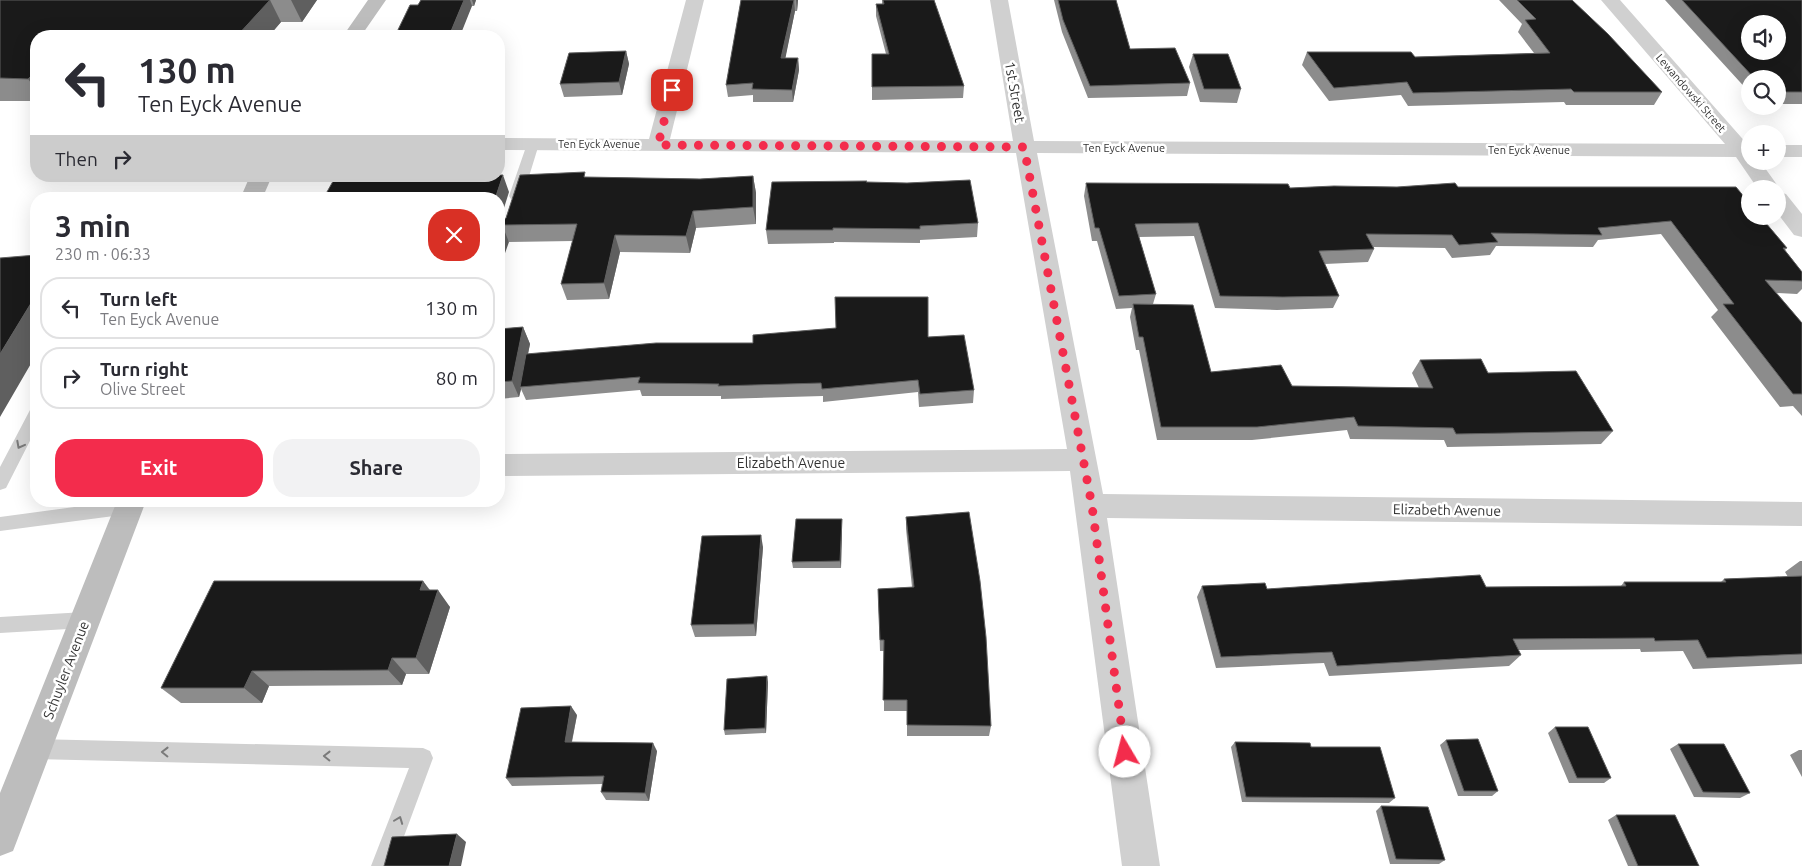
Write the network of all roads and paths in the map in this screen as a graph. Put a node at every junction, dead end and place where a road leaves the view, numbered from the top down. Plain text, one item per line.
1 (378, 0) edge
2 (695, 0) edge
3 (999, 0) edge
4 (1610, 0) edge
5 (356, 30) edge
6 (505, 144) edge
7 (533, 144) junction
8 (658, 145) junction
9 (1741, 145) edge
10 (1024, 147) junction
11 (1741, 151) edge
12 (1786, 151) edge
13 (1802, 151) edge
14 (512, 207) edge
15 (1786, 209) edge
16 (1802, 230) edge
17 (30, 425) edge
18 (1083, 460) junction
19 (505, 465) edge
20 (1, 480) edge
21 (1092, 506) junction
22 (110, 507) edge
23 (129, 507) edge
24 (1802, 514) edge
25 (0, 524) edge
26 (85, 620) junction
27 (0, 625) edge
28 (34, 749) junction
29 (0, 838) edge
30 (382, 866) edge
31 (1141, 866) edge

1 - 5 street
2 - 8 street
3 - 10 street, 1st Street
4 - 9 street, Lewandowski Street
6 - 7 street, Ten Eyck Avenue
7 - 8 street, Ten Eyck Avenue
7 - 14 lane
8 - 10 street, Ten Eyck Avenue
10 - 11 street, Ten Eyck Avenue
10 - 18 street, 1st Street
12 - 13 street
15 - 16 street
17 -> 20 lane
18 - 19 street, Elizabeth Avenue
18 - 21 street, 1st Street
21 - 24 street, Elizabeth Avenue
21 - 31 street, 1st Street
22 - 25 lane
23 - 26 street, Schuyler Avenue
26 - 27 lane
26 - 28 street, Schuyler Avenue
28 - 29 street, Schuyler Avenue
30 -> 28 lane

